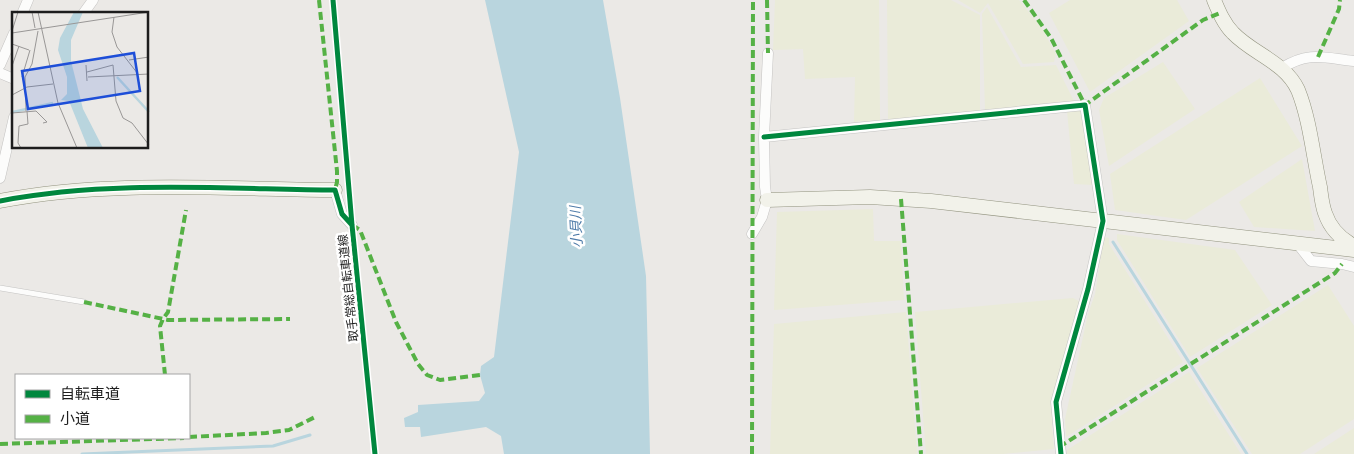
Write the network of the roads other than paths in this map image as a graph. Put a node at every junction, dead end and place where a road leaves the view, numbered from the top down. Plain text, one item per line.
1 (28, 0) edge
2 (93, 0) edge
3 (333, 0) edge
4 (1214, 0) edge
5 (23, 12) edge
6 (84, 12) edge
7 (12, 38) edge
8 (768, 53) dead end
9 (1354, 61) edge
10 (0, 66) edge
11 (1282, 68) junction
12 (0, 74) edge
13 (12, 78) edge
14 (12, 126) edge
15 (764, 137) junction
16 (0, 178) edge
17 (335, 190) joint
18 (767, 200) junction
19 (0, 202) edge
20 (1103, 221) junction
21 (352, 225) junction
22 (752, 234) dead end
23 (1297, 243) junction
24 (1354, 248) edge
25 (1354, 266) edge
26 (0, 288) edge
27 (84, 302) dead end
28 (375, 454) edge
29 (1061, 454) edge

1 - 5 street
2 - 6 street
3 - 21 lane, 取手常総自転車道線
4 - 11 street
7 - 10 street
8 - 15 street
9 - 11 street
11 - 24 street
12 - 13 street
14 - 16 street
15 - 18 street
15 - 20 street
17 - 19 street
17 - 21 street
18 - 20 street
18 - 22 street
20 - 23 street
20 - 29 street
21 - 28 lane, 取手常総自転車道線
23 - 24 street
23 - 25 street
26 - 27 lane

